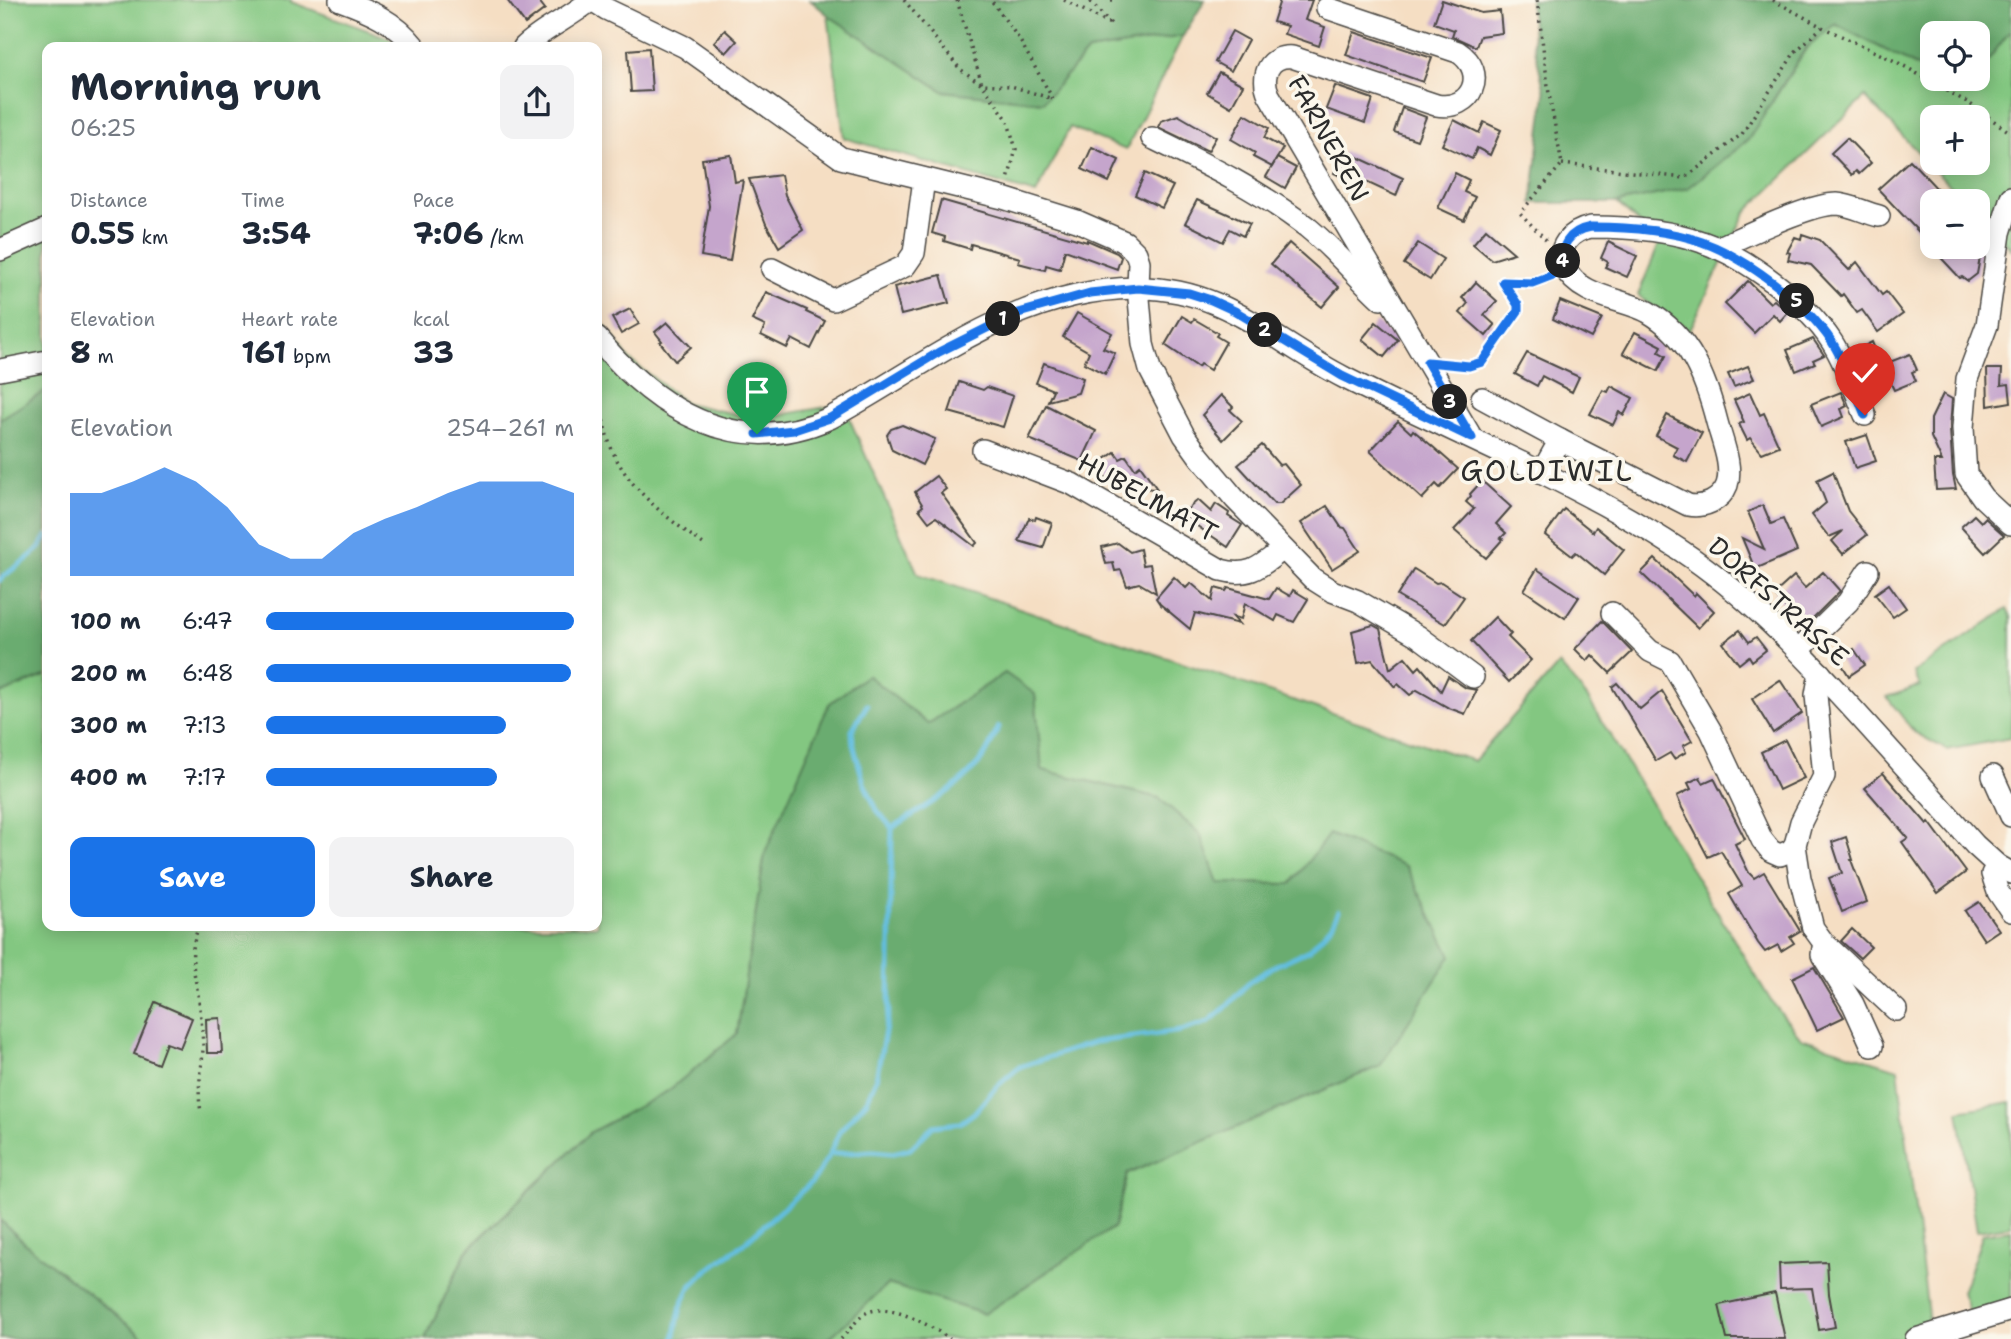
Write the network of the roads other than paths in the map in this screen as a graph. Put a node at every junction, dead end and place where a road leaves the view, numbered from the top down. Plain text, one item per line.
1 (340, 0) edge
2 (591, 0) edge
3 (1327, 8) dead end
4 (410, 42) edge
5 (530, 42) edge
6 (1152, 138) dead end
7 (924, 178) junction
8 (2011, 197) edge
9 (1879, 216) dead end
10 (42, 231) edge
11 (1717, 248) junction
12 (0, 250) edge
13 (772, 269) dead end
14 (1138, 288) junction
15 (1399, 314) junction
16 (602, 343) edge
17 (42, 362) edge
18 (0, 370) edge
19 (1482, 398) dead end
20 (1865, 415) dead end
21 (1472, 438) junction
22 (1560, 440) junction
23 (983, 450) dead end
24 (1542, 472) junction
25 (2011, 524) edge
26 (1283, 549) junction
27 (1868, 570) dead end
28 (1612, 613) dead end
29 (1799, 650) junction
30 (1820, 673) junction
31 (1473, 677) dead end
32 (1993, 776) dead end
33 (2011, 816) edge
34 (1795, 845) junction
35 (2004, 869) edge
36 (2011, 911) edge
37 (1824, 943) junction
38 (1896, 1010) dead end
39 (1872, 1046) dead end
40 (2011, 1310) edge
41 (1916, 1339) edge

1 - 4 street
2 - 5 street
2 - 7 street, HUBELMATT
3 - 15 street, FARNEREN
6 - 15 street
7 - 13 street
7 - 14 street, HUBELMATT
8 - 25 street
9 - 11 street
10 - 12 street
11 - 20 street
11 - 22 street
14 - 16 street, DORFSTRASSE
14 - 21 street, DORFSTRASSE
14 - 26 street, HUBELMATT
15 - 21 street, FARNEREN
17 - 18 street
19 - 22 street
21 - 24 street, DORFSTRASSE
22 - 24 street
23 - 26 street, HUBELMATT
24 - 29 street, DORFSTRASSE
26 - 31 street, HUBELMATT
27 - 29 street
28 - 34 street
29 - 30 street, DORFSTRASSE
30 - 34 street
30 - 35 street, DORFSTRASSE
32 - 33 street
34 - 37 street
35 - 36 street
37 - 38 street
37 - 39 street
40 - 41 street

